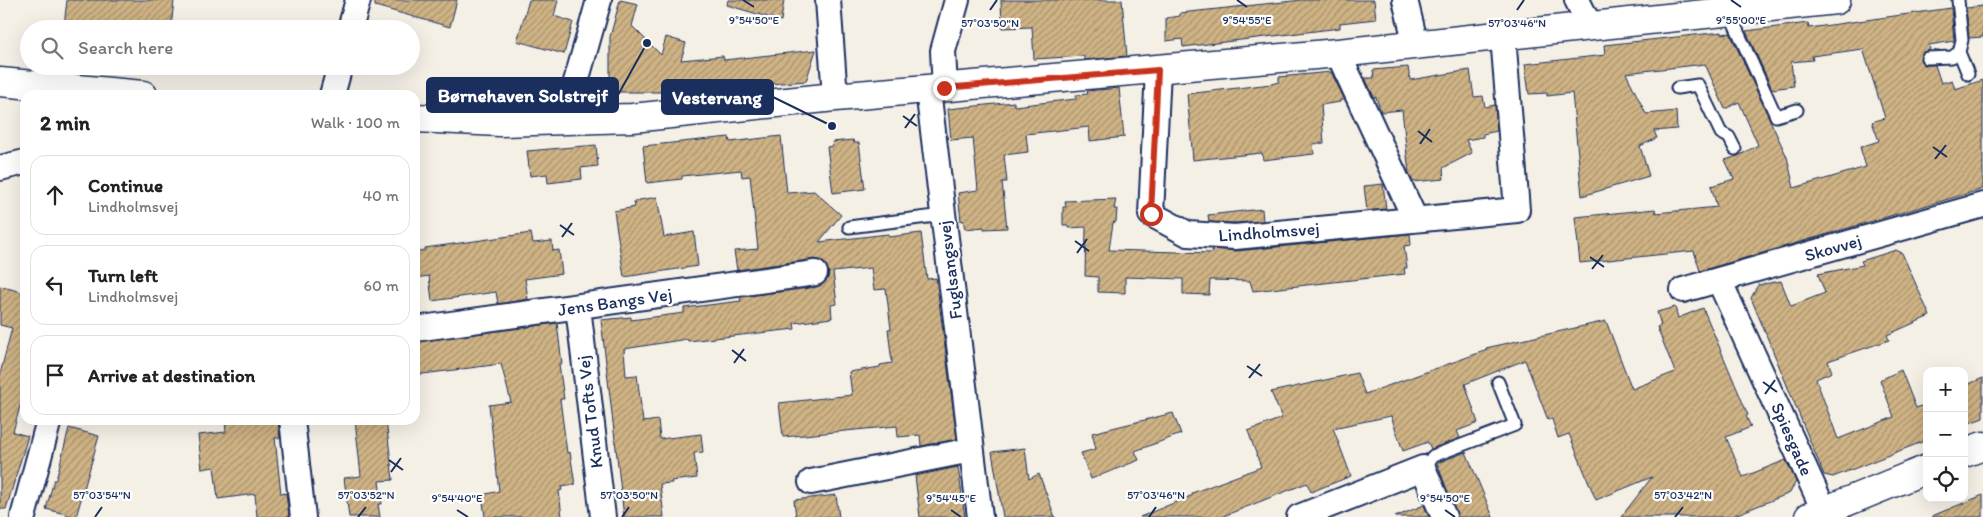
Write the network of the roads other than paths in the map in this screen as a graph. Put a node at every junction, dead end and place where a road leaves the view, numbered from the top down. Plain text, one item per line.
1 (358, 0) edge
2 (599, 0) edge
3 (828, 0) edge
4 (957, 0) edge
5 (1405, 0) edge
6 (1578, 0) edge
7 (1836, 0) edge
8 (1958, 0) edge
9 (1729, 12) junction
10 (352, 20) edge
11 (1590, 26) junction
12 (1503, 36) junction
13 (1416, 45) junction
14 (1959, 52) junction
15 (1338, 53) junction
16 (1927, 58) dead end
17 (1158, 70) junction
18 (1968, 74) dead end
19 (338, 75) edge
20 (0, 82) edge
21 (1677, 88) dead end
22 (936, 89) junction
23 (88, 90) edge
24 (333, 90) edge
25 (835, 97) junction
26 (1797, 110) dead end
27 (420, 118) edge
28 (565, 121) junction
29 (1735, 149) dead end
30 (20, 163) edge
31 (0, 168) edge
32 (1983, 205) edge
33 (943, 215) junction
34 (1416, 219) junction
35 (849, 227) dead end
36 (815, 272) dead end
37 (1719, 280) junction
38 (1683, 290) dead end
39 (578, 307) junction
40 (420, 328) edge
41 (1498, 382) dead end
42 (48, 425) edge
43 (293, 425) edge
44 (1983, 446) edge
45 (972, 450) junction
46 (1968, 452) edge
47 (1983, 463) edge
48 (1968, 467) edge
49 (1423, 468) junction
50 (1923, 471) edge
51 (1923, 479) edge
52 (811, 482) dead end
53 (1863, 496) junction
54 (1820, 515) edge
55 (22, 517) edge
56 (303, 517) edge
57 (603, 517) edge
58 (980, 517) edge
59 (1298, 517) edge
60 (1444, 517) edge

1 - 10 street
2 - 28 street
3 - 25 street
4 - 22 street, Fuglsangsvej
5 - 13 street
6 - 11 street
7 - 9 street
8 - 14 lane
9 - 11 street
9 - 26 lane
11 - 12 street
12 - 13 street
12 - 34 street, Lindholmsvej
13 - 15 street
14 - 16 lane
14 - 18 lane
15 - 17 street
15 - 34 street
17 - 22 street
17 - 34 street, Lindholmsvej
19 - 24 street
20 - 23 street
21 - 29 lane
22 - 25 street
22 - 33 street, Fuglsangsvej
25 - 28 street
27 - 28 street
30 - 31 street
32 - 37 street, Skovvej
33 - 35 lane
33 - 45 street, Fuglsangsvej
36 - 39 street, Jens Bangs Vej
37 - 38 street, Skovvej
37 - 54 street, Spiesgade
39 - 40 street, Jens Bangs Vej
39 - 57 street, Knud Tofts Vej
41 - 49 lane
42 - 55 street
43 - 56 street
44 - 46 street
45 - 52 street
45 - 58 street, Fuglsangsvej
47 - 48 street
49 - 59 street
49 - 60 street
50 - 53 street
51 - 53 street
53 - 54 street

